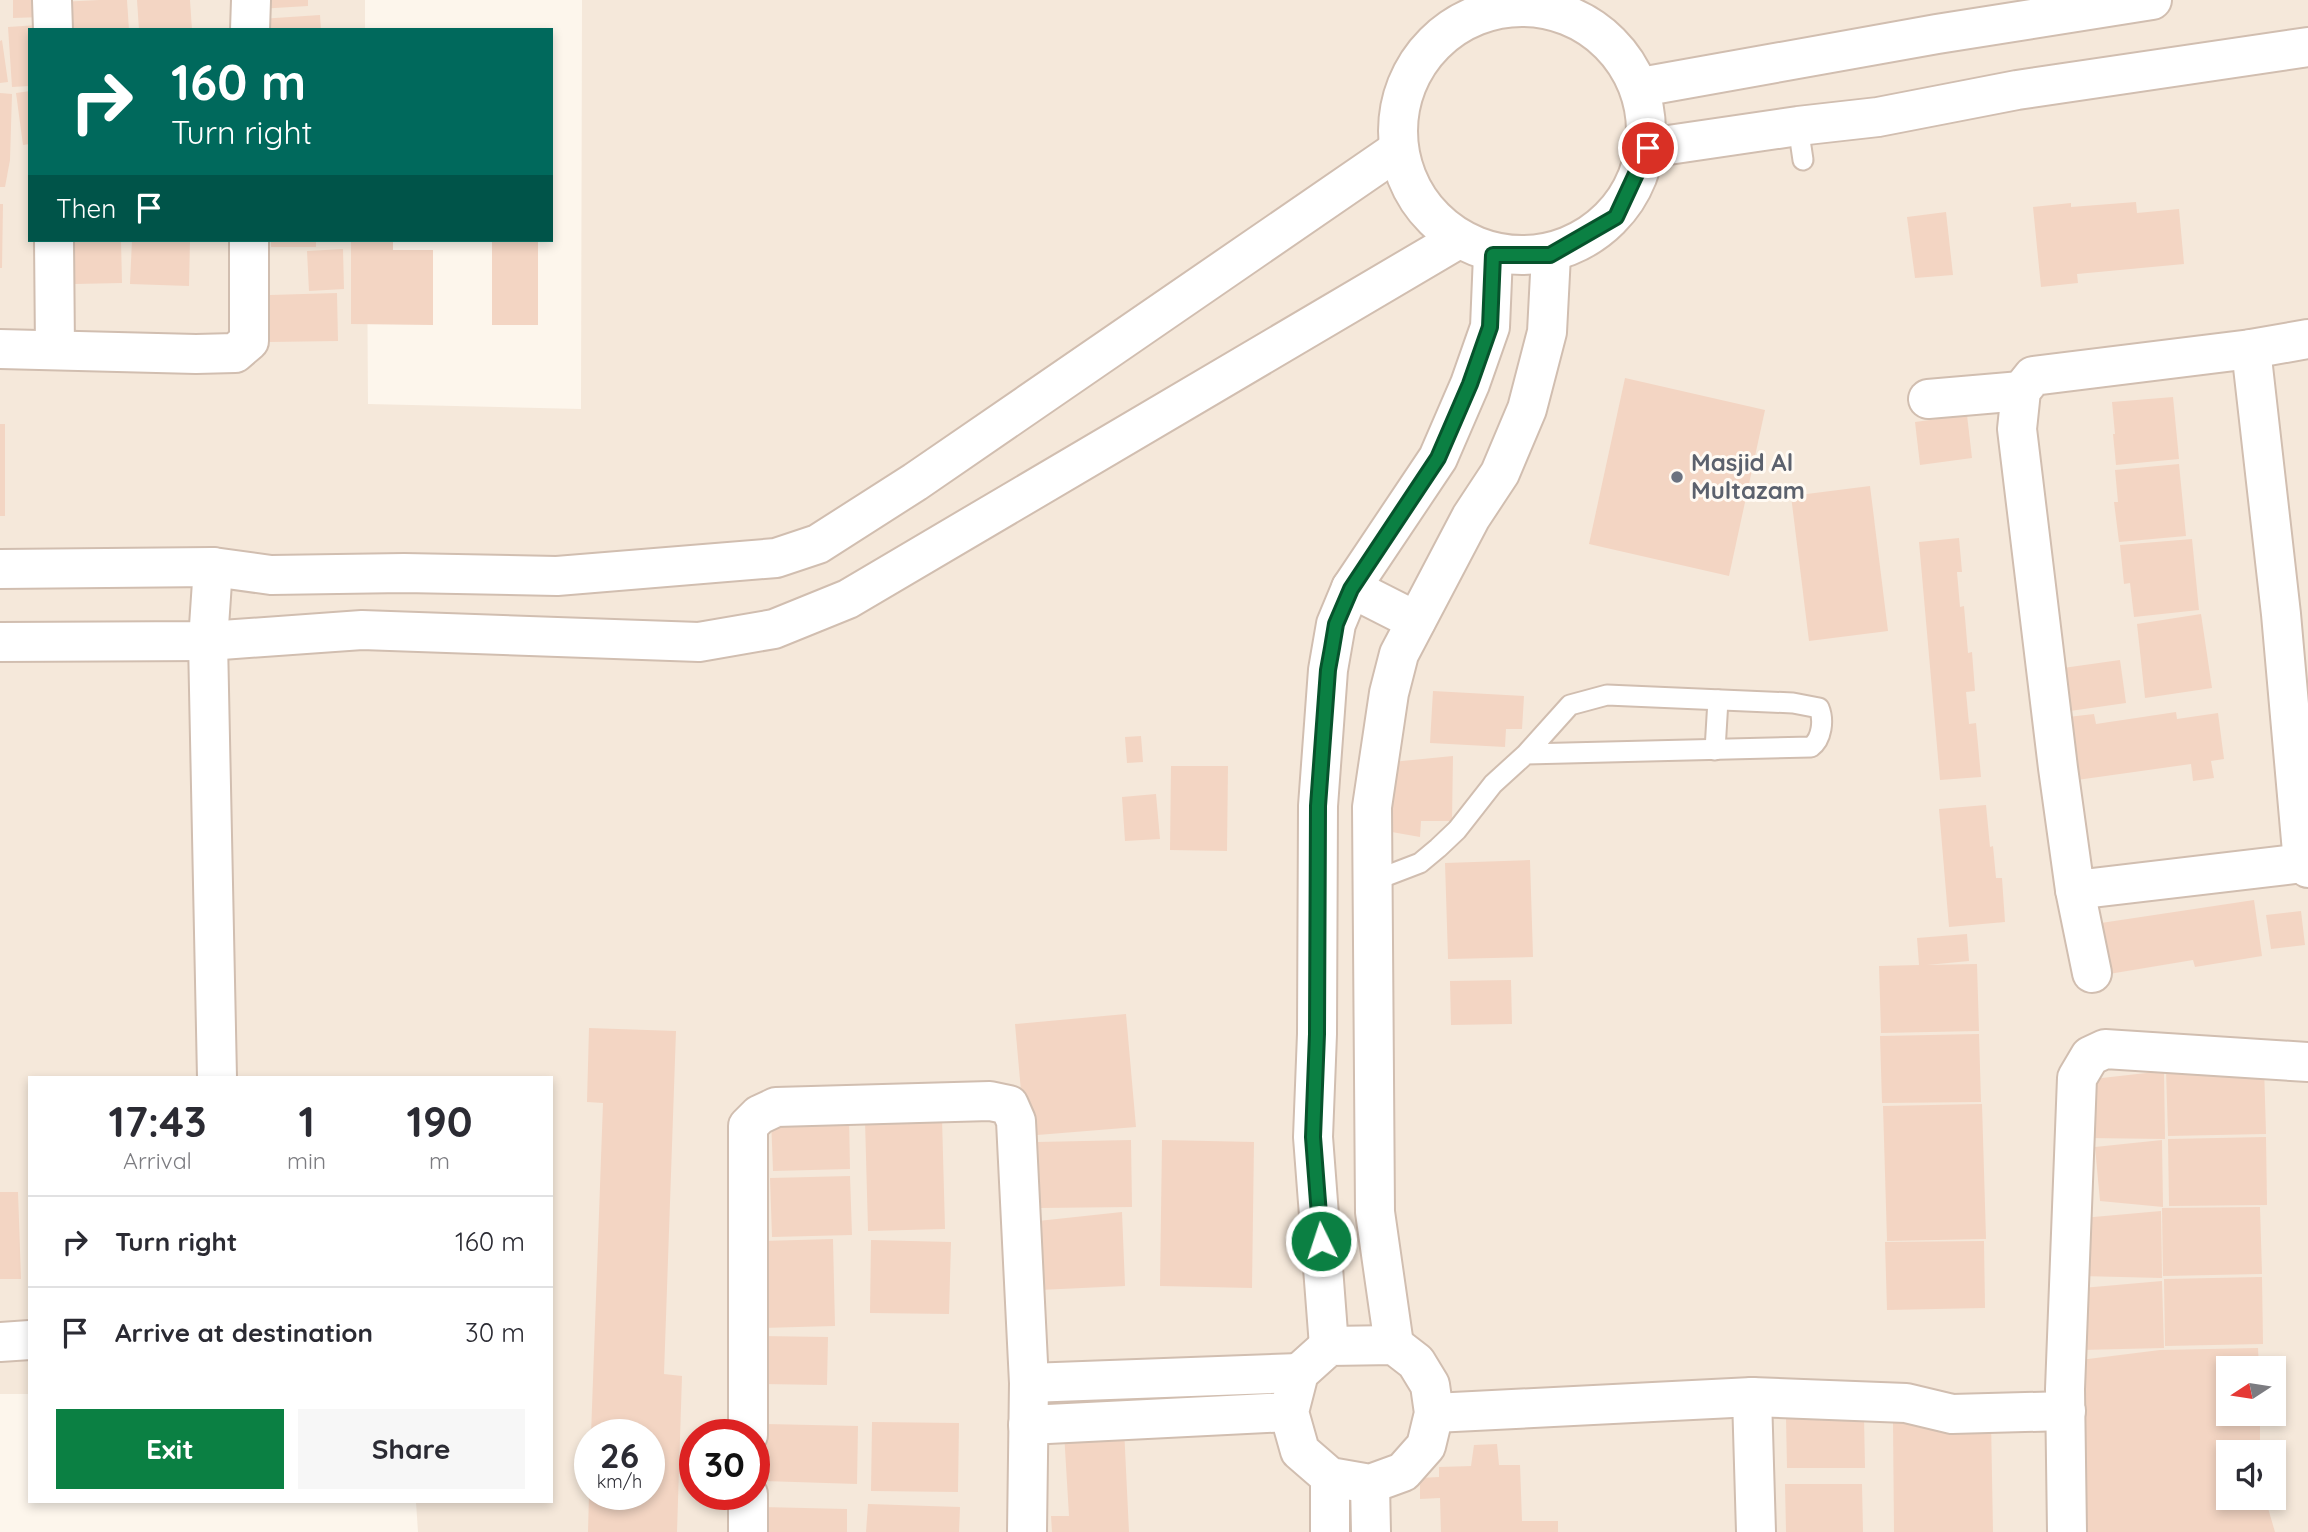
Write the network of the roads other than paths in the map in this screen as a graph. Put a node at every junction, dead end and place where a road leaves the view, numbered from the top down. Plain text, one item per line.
1 (52, 0) edge
2 (251, 0) edge
3 (2152, 0) edge
4 (1496, 4) edge
5 (1560, 5) edge
6 (52, 28) edge
7 (250, 28) edge
8 (2308, 47) edge
9 (1641, 87) junction
10 (1648, 148) junction
11 (1398, 150) junction
12 (1457, 240) junction
13 (54, 242) edge
14 (249, 242) edge
15 (1493, 255) junction
16 (1550, 255) junction
17 (2308, 339) edge
18 (0, 349) edge
19 (55, 349) junction
20 (2251, 349) junction
21 (2021, 391) junction
22 (1928, 399) dead end
23 (213, 568) junction
24 (0, 569) edge
25 (557, 576) junction
26 (1351, 589) junction
27 (2295, 613) edge
28 (1416, 621) junction
29 (553, 636) junction
30 (208, 641) junction
31 (0, 642) edge
32 (1718, 700) junction
33 (1716, 750) junction
34 (1526, 754) junction
35 (2306, 866) edge
36 (1373, 881) junction
37 (2076, 890) junction
38 (2092, 973) dead end
39 (1317, 1034) junction
40 (1374, 1035) junction
41 (2308, 1062) edge
42 (217, 1076) edge
43 (1374, 1135) junction
44 (1313, 1137) junction
45 (28, 1340) edge
46 (0, 1342) edge
47 (1394, 1345) junction
48 (1329, 1346) junction
49 (1299, 1373) junction
50 (1029, 1383) junction
51 (1752, 1397) junction
52 (2065, 1400) junction
53 (1289, 1412) junction
54 (1434, 1413) junction
55 (748, 1419) edge
56 (1028, 1425) junction
57 (1330, 1477) junction
58 (1370, 1484) junction
59 (748, 1510) edge
60 (748, 1532) edge
61 (1027, 1532) edge
62 (1330, 1532) edge
63 (1371, 1532) edge
64 (1756, 1532) edge
65 (2067, 1532) edge

1 - 6 street
2 - 7 street
3 - 9 street
4 - 5 street
4 - 11 street
5 - 9 street
8 - 10 street
9 - 10 street
10 - 16 street
11 - 12 street
11 - 25 street
12 - 15 street
12 - 29 street
13 - 19 street
14 - 19 street
15 - 16 street
15 - 26 street
16 - 28 street
17 - 20 street
18 - 19 street
20 - 21 street
20 - 27 street
21 - 22 street
21 - 37 street
23 - 24 street
23 - 25 street
23 - 30 street
25 - 29 street
26 - 28 street
26 - 39 street
27 - 35 street
28 - 36 street
29 - 30 street
30 - 31 street
30 - 42 street
32 - 33 lane
32 - 33 lane
32 - 34 lane
33 - 34 lane
34 - 36 lane
35 - 37 street
36 - 40 street
37 - 38 street
39 - 40 street
39 - 44 street
40 - 43 street
41 - 52 street
43 - 44 street
43 - 47 street
44 - 48 street
45 - 46 street
47 - 48 street
47 - 54 street
48 - 49 street
49 - 50 street
49 - 53 street
50 - 55 street
50 - 56 street
51 - 52 street
51 - 54 street
51 - 64 street
52 - 65 street
53 - 56 street
53 - 57 street
54 - 58 street
56 - 61 street
57 - 58 street
57 - 62 street
58 - 63 street
59 - 60 street

